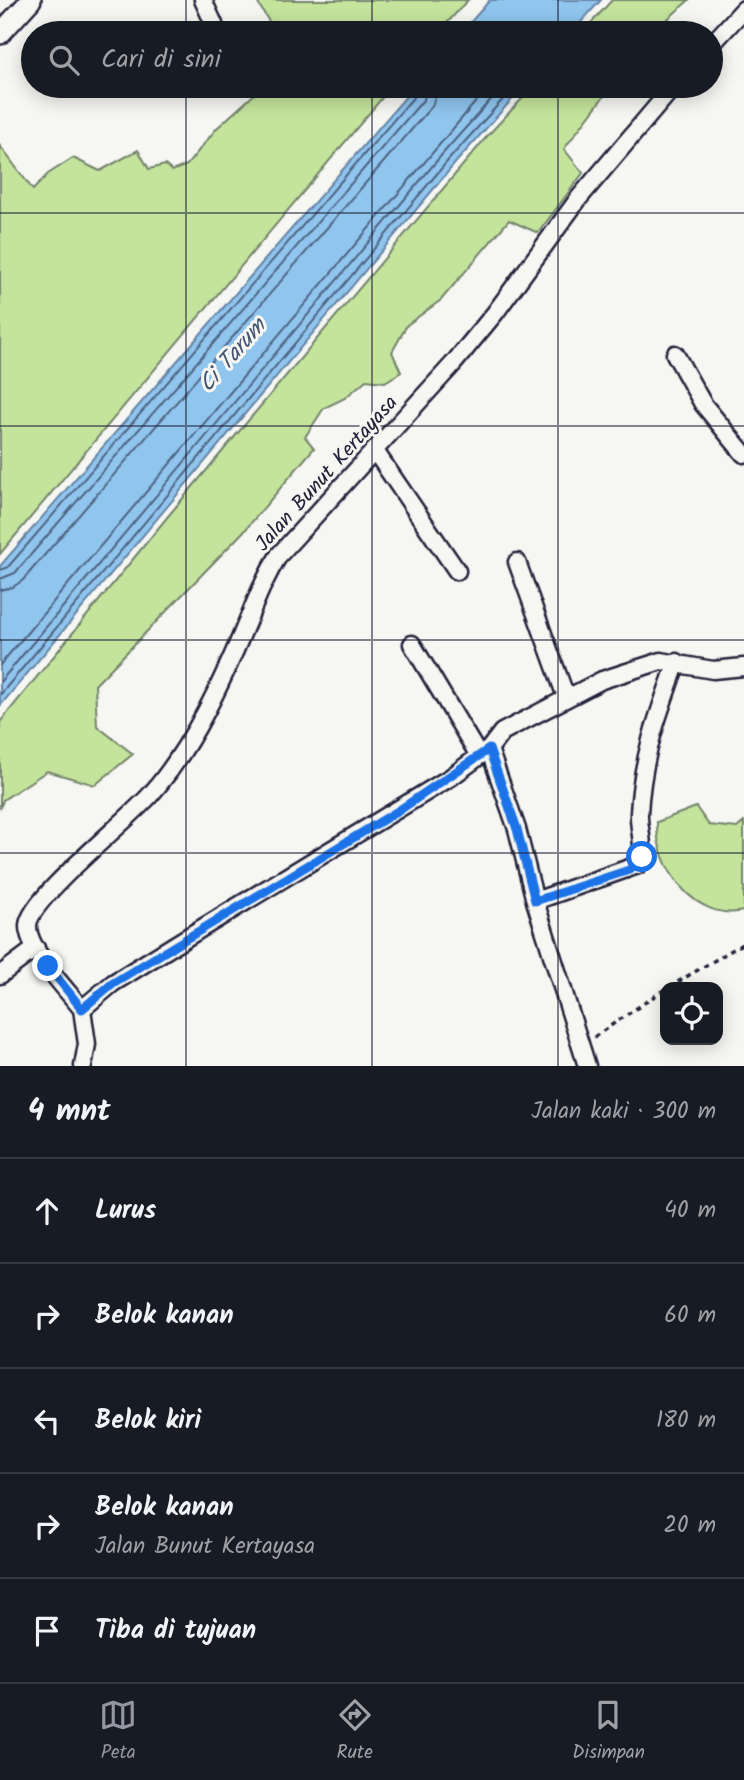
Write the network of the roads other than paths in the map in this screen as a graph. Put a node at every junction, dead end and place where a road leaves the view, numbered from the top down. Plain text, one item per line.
1 (31, 0) edge
2 (203, 0) edge
3 (744, 9) edge
4 (213, 21) edge
5 (723, 32) edge
6 (0, 34) edge
7 (664, 98) edge
8 (675, 354) dead end
9 (375, 451) junction
10 (744, 454) edge
11 (517, 562) dead end
12 (457, 571) dead end
13 (412, 644) dead end
14 (677, 662) junction
15 (744, 667) edge
16 (566, 697) junction
17 (484, 752) junction
18 (535, 901) junction
19 (36, 947) junction
20 (0, 975) edge
21 (82, 1009) junction
22 (83, 1066) edge
23 (587, 1066) edge

1 - 6 street
2 - 4 street
3 - 5 street
7 - 9 street, Jalan Bunut Kertayasa
8 - 10 street
9 - 12 street
9 - 19 street, Jalan Bunut Kertayasa
11 - 16 street
13 - 17 street
14 - 15 street
14 - 16 street
14 - 18 street
16 - 17 street
17 - 18 street
17 - 21 street
18 - 23 street
19 - 20 street
19 - 21 street, Jalan Bunut Kertayasa
21 - 22 street

